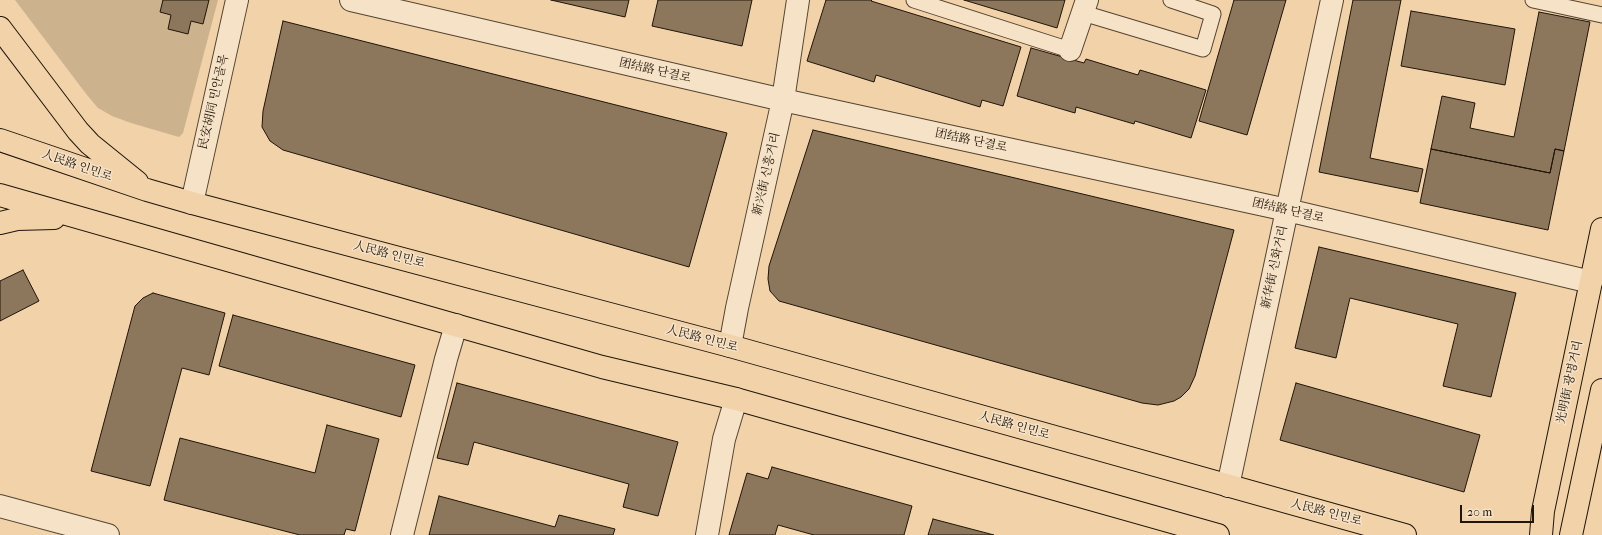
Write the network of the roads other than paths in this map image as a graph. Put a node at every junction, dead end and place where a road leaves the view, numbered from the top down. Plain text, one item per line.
1 (237, 0) edge
2 (351, 0) edge
3 (798, 0) edge
4 (914, 0) edge
5 (1171, 0) edge
6 (1332, 0) edge
7 (1533, 0) edge
8 (1085, 7) edge
9 (1602, 15) edge
10 (0, 28) edge
11 (1070, 50) joint
12 (783, 100) junction
13 (0, 140) edge
14 (147, 190) junction
15 (0, 195) edge
16 (192, 203) junction
17 (1287, 210) junction
18 (75, 217) junction
19 (0, 223) edge
20 (1602, 229) edge
21 (1591, 282) junction
22 (456, 326) junction
23 (730, 346) junction
24 (1602, 390) edge
25 (736, 399) junction
26 (1228, 486) junction
27 (0, 506) edge
28 (108, 535) edge
29 (402, 535) edge
30 (707, 535) edge
31 (1218, 535) edge
32 (1404, 535) edge
33 (1540, 535) edge
34 (1570, 535) edge

1 - 16 street, 民安胡同 민안골목
2 - 12 street, 团结路 단결로
3 - 12 street, 新兴街 신흥거리
4 - 11 lane
5 - 8 lane
6 - 17 street, 新华街 신화거리
7 - 9 lane
8 - 11 street
10 - 14 main road
12 - 17 street, 团结路 단결로
12 - 23 street, 新兴街 신흥거리
13 - 14 main road, 人民路 인민로
14 - 16 main road, 人民路 인민로
15 - 18 main road
16 - 23 main road, 人民路 인민로
17 - 21 street, 团结路 단결로
17 - 26 street, 新华街 신화거리
18 - 19 main road
18 - 22 main road
20 - 21 main road, 光明街 광명거리
21 - 33 main road, 光明街 광명거리
22 - 25 main road
22 - 29 street
23 - 26 main road, 人民路 인민로
24 - 34 main road
25 - 30 street
25 - 31 main road
26 - 32 main road, 人民路 인민로
27 - 28 street

